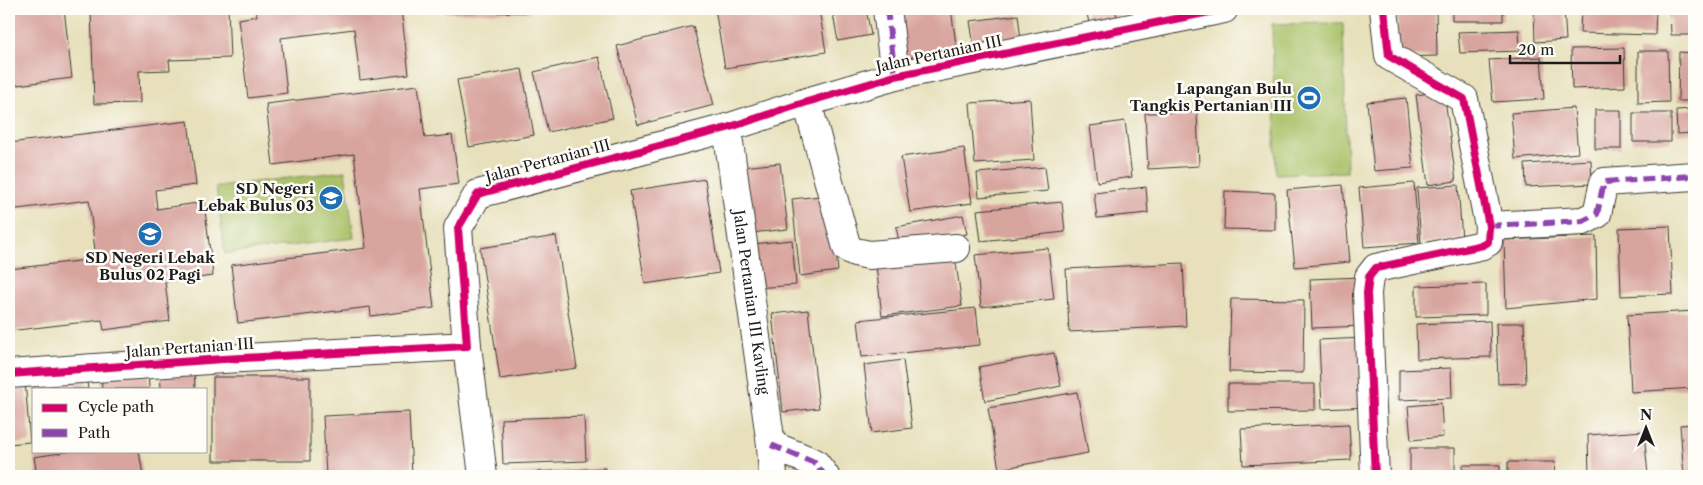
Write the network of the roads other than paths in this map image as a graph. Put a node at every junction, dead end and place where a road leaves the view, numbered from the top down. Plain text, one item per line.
1 (888, 9) edge
2 (1224, 9) edge
3 (1384, 9) edge
4 (895, 76) junction
5 (807, 102) junction
6 (727, 128) junction
7 (1694, 176) edge
8 (1489, 226) junction
9 (956, 248) dead end
10 (467, 346) junction
11 (9, 374) edge
12 (771, 445) junction
13 (483, 476) edge
14 (773, 476) edge
15 (825, 476) edge
16 (1375, 476) edge

1 - 4 street
2 - 4 street, Jalan Pertanian III
3 - 8 street
4 - 5 street, Jalan Pertanian III
5 - 6 street, Jalan Pertanian III
5 - 9 street
6 - 10 street, Jalan Pertanian III
6 - 12 street, Jalan Pertanian III Kavling
7 - 8 street
8 - 16 street
10 - 11 street, Jalan Pertanian III
10 - 13 street
12 - 14 street, Jalan Pertanian III Kavling
12 - 15 street

